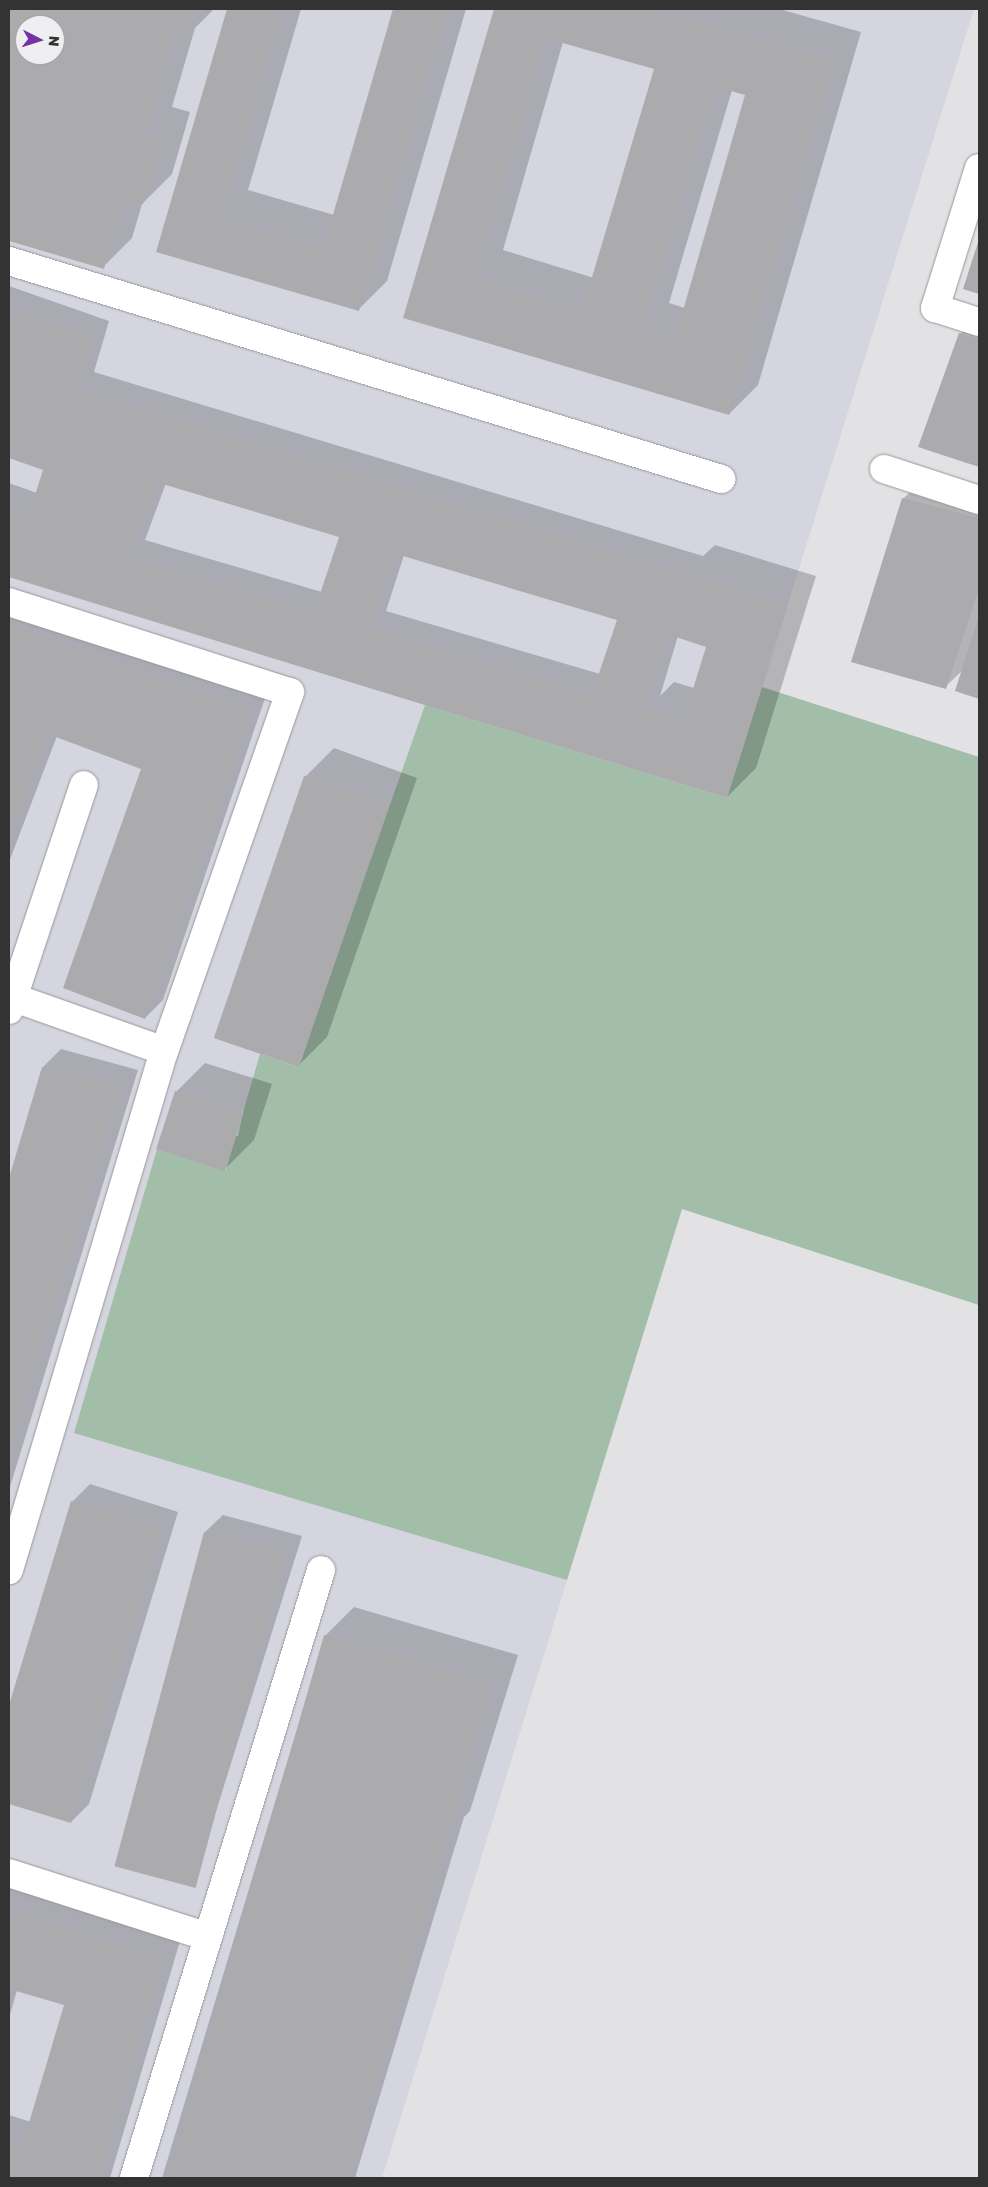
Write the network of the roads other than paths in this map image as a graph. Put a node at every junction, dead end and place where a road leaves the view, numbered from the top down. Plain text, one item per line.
1 (979, 168) edge
2 (9, 261) edge
3 (979, 322) edge
4 (884, 469) dead end
5 (721, 479) dead end
6 (979, 500) edge
7 (9, 602) edge
8 (84, 785) dead end
9 (10, 1001) edge
10 (164, 1051) junction
11 (9, 1570) edge
12 (321, 1570) dead end
13 (9, 1873) edge
14 (208, 1938) junction
15 (134, 2178) edge

1 - 3 street
2 - 5 street
4 - 6 street
7 - 10 street
8 - 9 street
9 - 10 street
10 - 11 street
12 - 14 street
13 - 14 street
14 - 15 street

